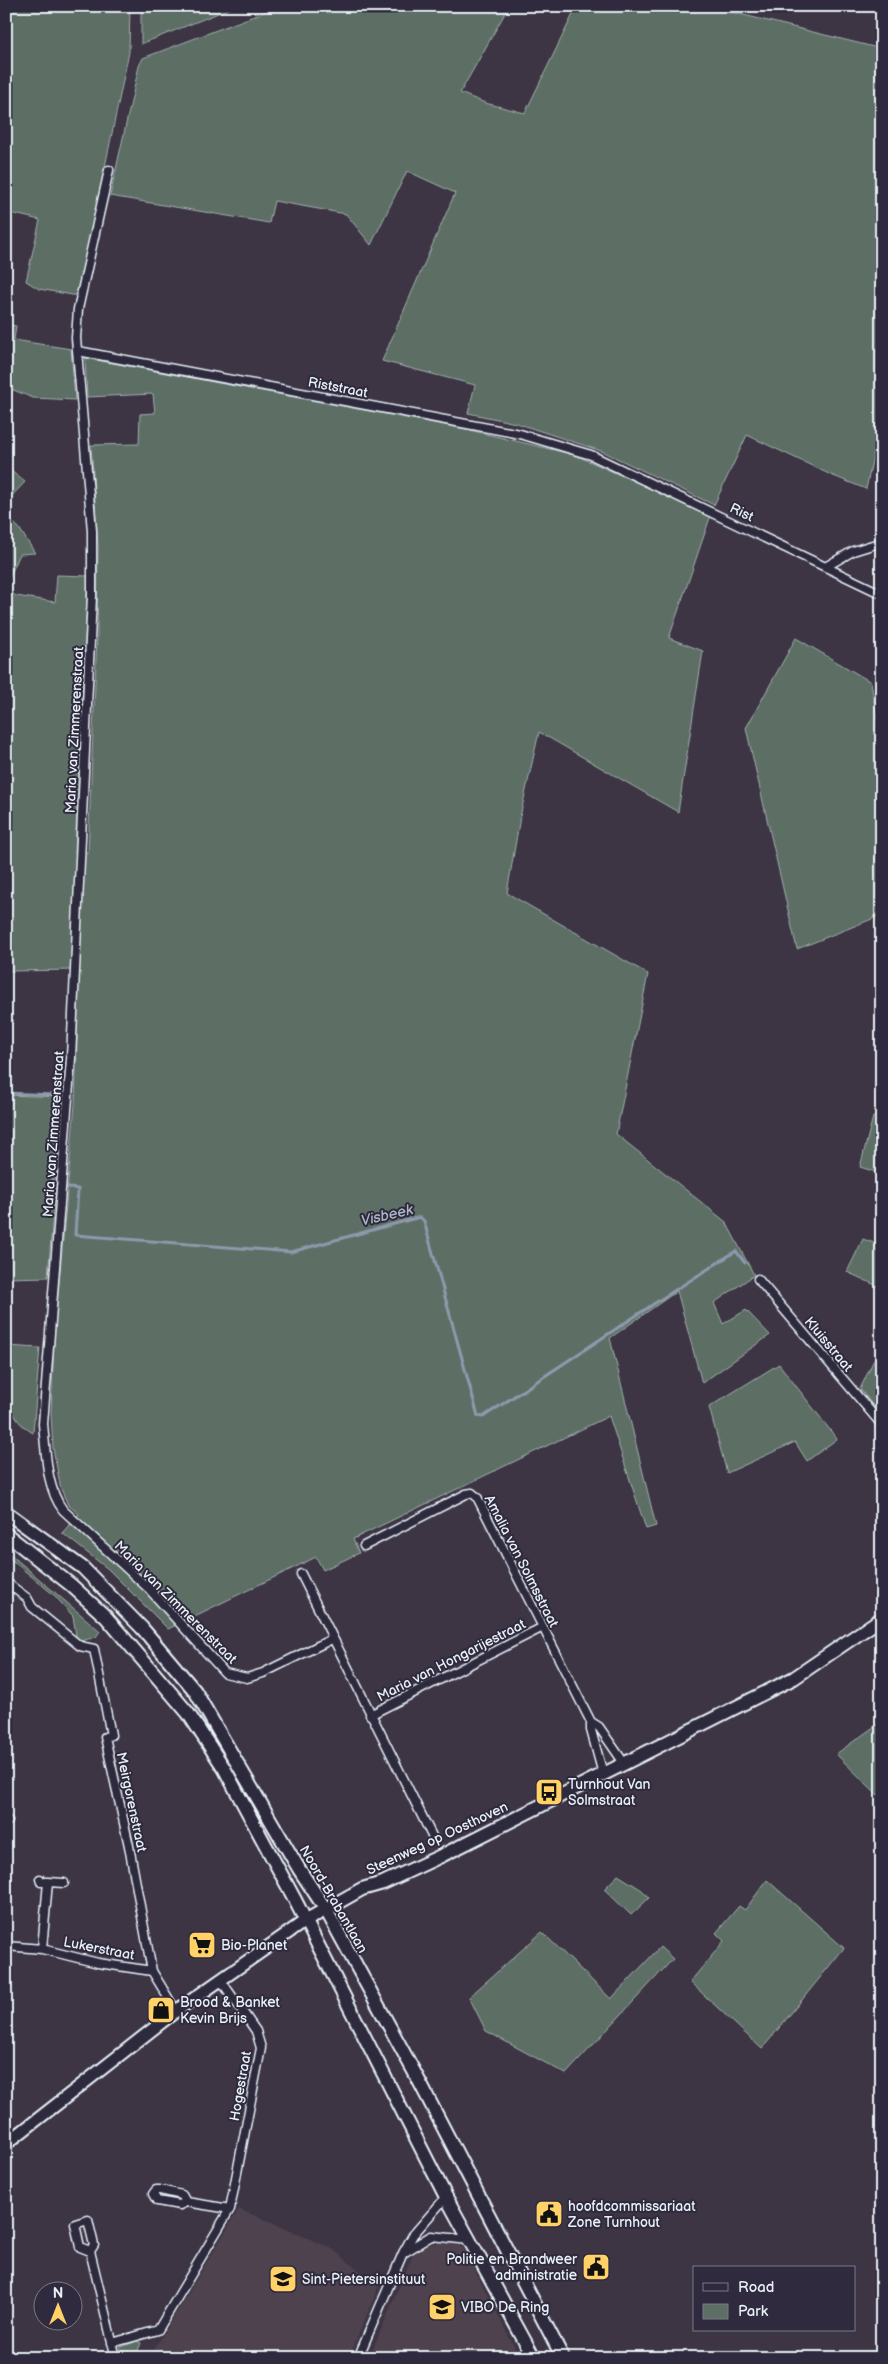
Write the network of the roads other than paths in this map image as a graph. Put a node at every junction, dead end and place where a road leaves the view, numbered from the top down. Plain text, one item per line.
1 (109, 170) dead end
2 (78, 351) junction
3 (592, 454) joint
4 (882, 542) edge
5 (828, 566) junction
6 (882, 594) edge
7 (758, 1279) dead end
8 (882, 1425) edge
9 (6, 1512) edge
10 (6, 1534) edge
11 (364, 1546) dead end
12 (301, 1574) dead end
13 (6, 1582) edge
14 (882, 1618) edge
15 (543, 1627) junction
16 (332, 1639) junction
17 (370, 1715) junction
18 (591, 1722) junction
19 (624, 1763) junction
20 (603, 1774) junction
21 (433, 1838) dead end
22 (40, 1879) dead end
23 (48, 1882) junction
24 (64, 1883) dead end
25 (326, 1910) junction
26 (305, 1921) junction
27 (6, 1946) edge
28 (42, 1949) junction
29 (152, 1971) junction
30 (220, 1979) junction
31 (176, 2011) junction
32 (6, 2144) edge
33 (446, 2197) junction
34 (186, 2202) dead end
35 (230, 2209) junction
36 (469, 2240) junction
37 (90, 2251) dead end
38 (403, 2253) junction
39 (112, 2343) junction
40 (116, 2358) edge
41 (358, 2358) edge
42 (534, 2358) edge
43 (563, 2358) edge

1 - 2 street
2 - 3 street, Riststraat
2 - 16 street, Maria van Zimmerenstraat
3 - 5 street, Rist
4 - 5 street
5 - 6 street, Rist
7 - 8 street, Kluisstraat
9 - 25 main road, Noord-Brabantlaan
10 - 26 main road
11 - 15 street, Amalia van Solmsstraat
12 - 16 street
13 - 29 street, Meirgorenstraat
14 - 19 main road, Steenweg op Oosthoven
15 - 17 street, Maria van Hongarijestraat
15 - 18 street, Amalia van Solmsstraat
16 - 17 street
17 - 21 street
18 - 19 street, Amalia van Solmsstraat
18 - 20 street, Amalia van Solmsstraat
19 - 20 main road, Steenweg op Oosthoven
20 - 25 main road, Steenweg op Oosthoven
22 - 23 street
23 - 24 street
23 - 28 street, Lukerstraat
25 - 26 main road, Steenweg op Oosthoven
25 - 43 main road, Noord-Brabantlaan
26 - 30 street, Steenweg op Oosthoven
26 - 33 main road
27 - 28 street, Lukerstraat
28 - 29 street, Lukerstraat
29 - 31 street, Meirgorenstraat
30 - 31 street, Steenweg op Oosthoven
30 - 35 street, Hogestraat
31 - 32 street, Steenweg op Oosthoven
33 - 36 main road
33 - 38 street
34 - 35 street
35 - 39 street, Hogestraat
36 - 38 street
36 - 42 main road
37 - 39 street
38 - 41 street
39 - 40 street

